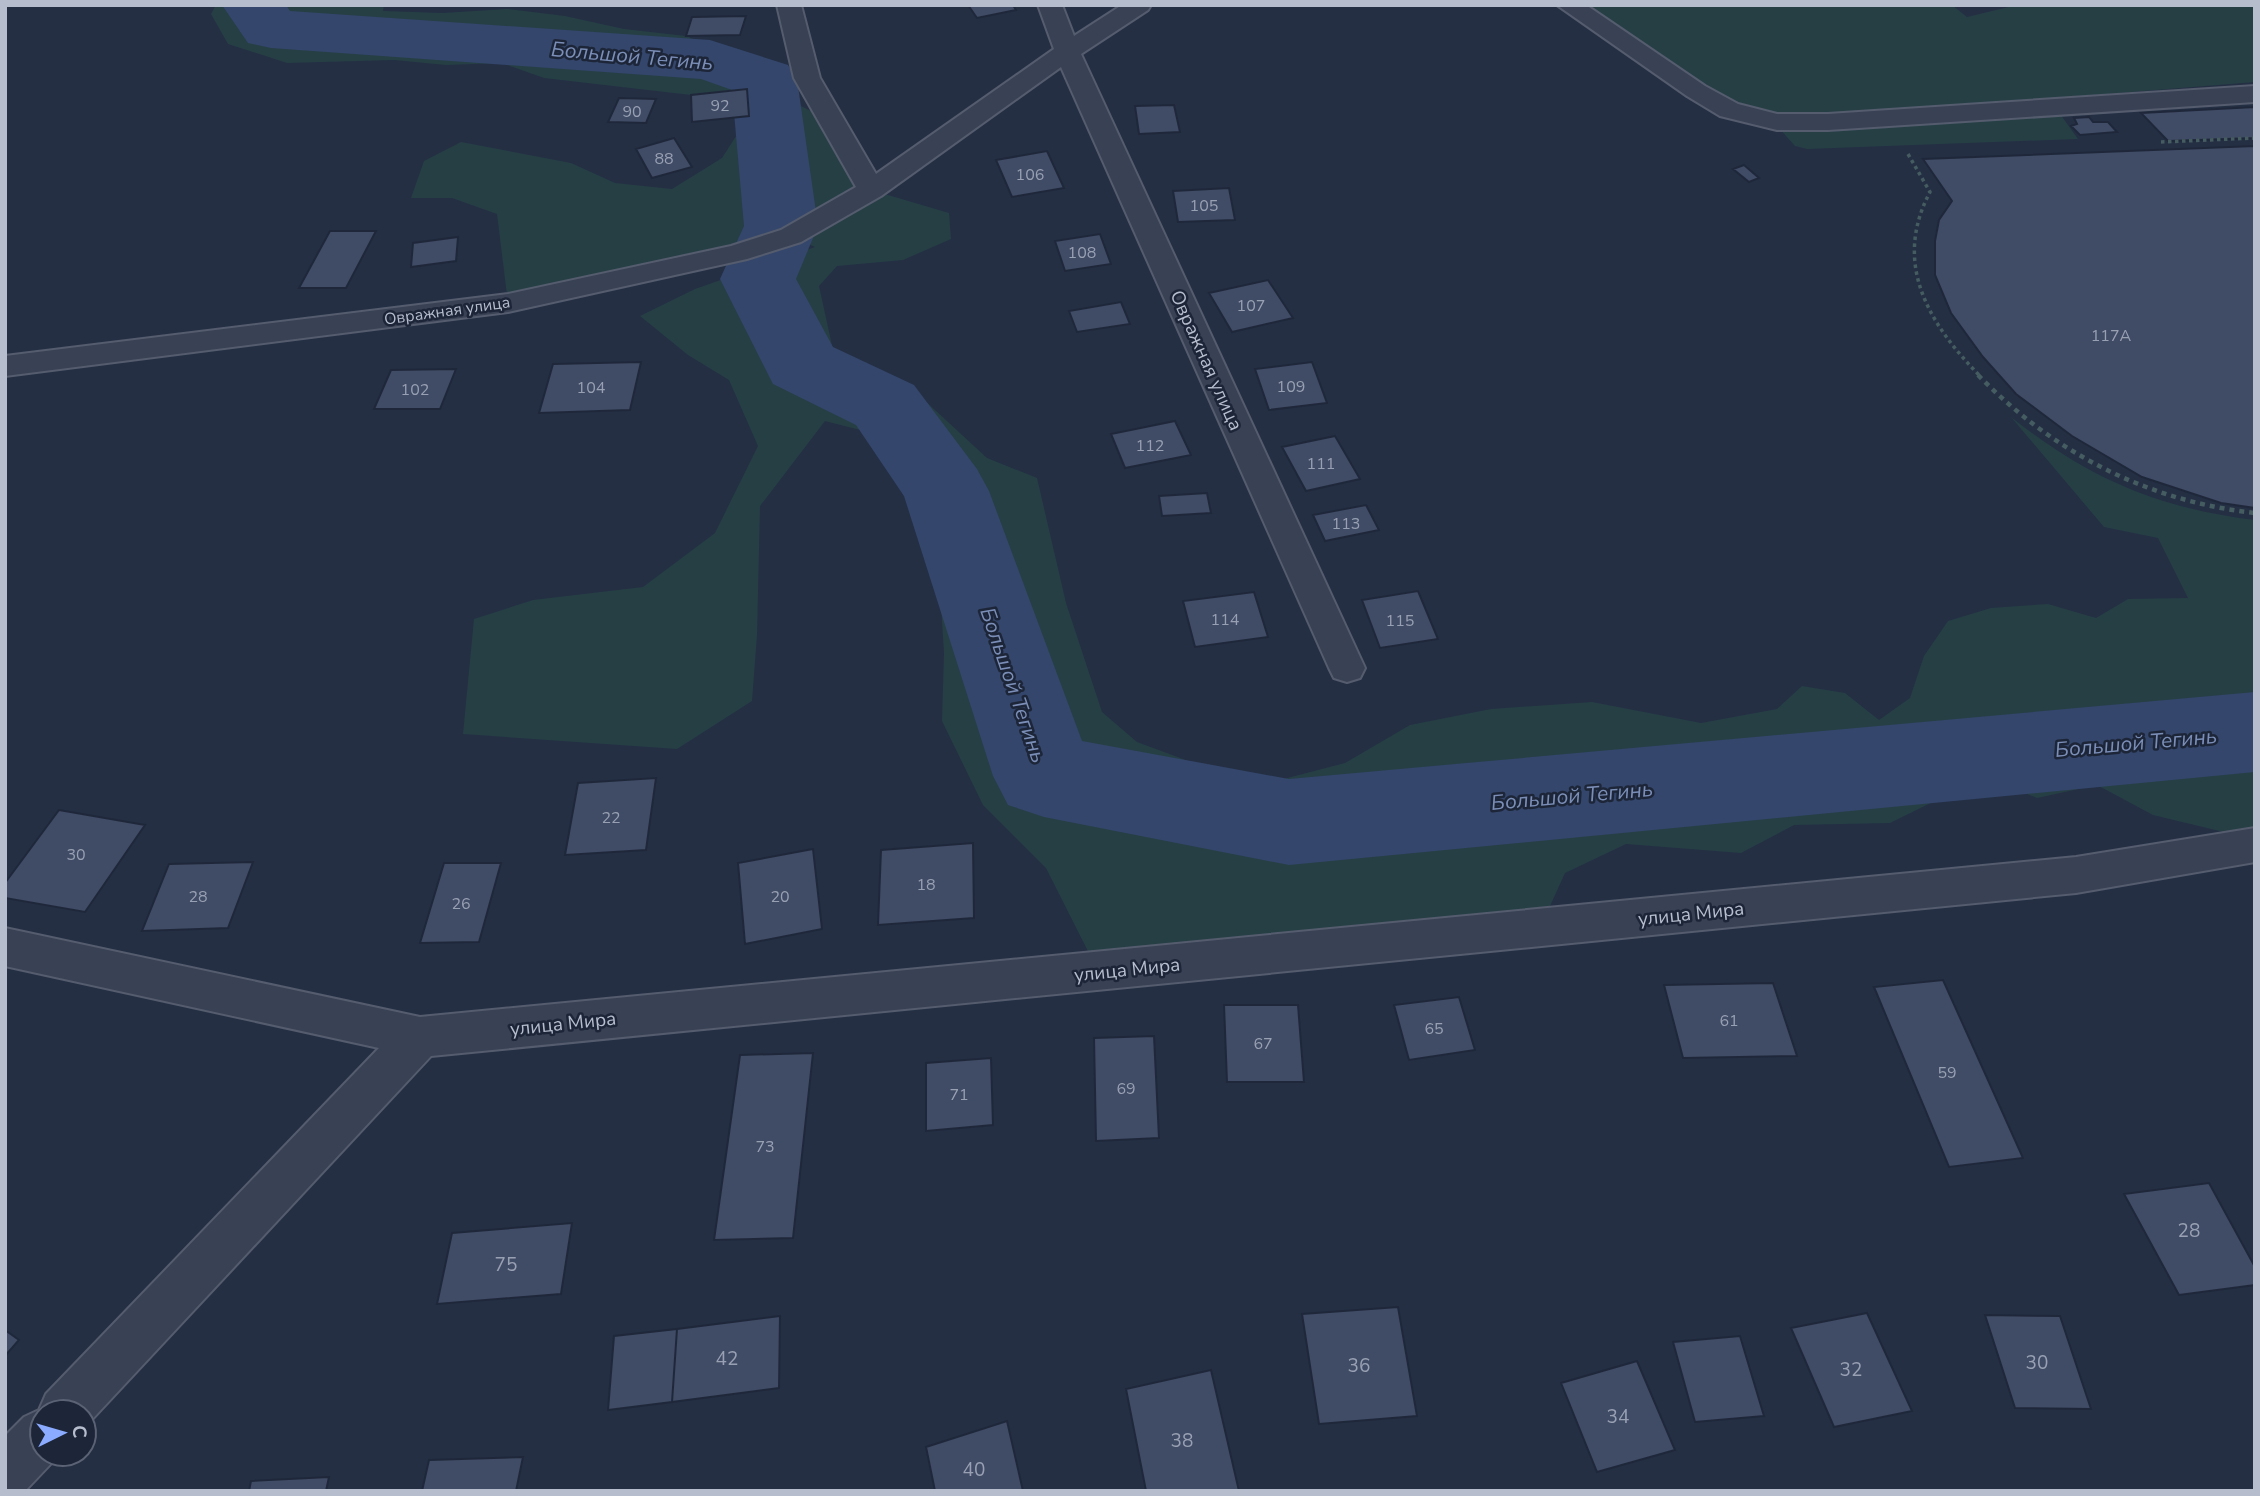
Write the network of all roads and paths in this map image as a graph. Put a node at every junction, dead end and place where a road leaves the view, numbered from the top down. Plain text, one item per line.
1 (789, 5) edge
2 (1050, 5) edge
3 (1139, 5) edge
4 (1569, 5) edge
5 (1067, 51) junction
6 (2255, 94) edge
7 (1906, 151) dead end
8 (871, 190) junction
9 (5, 366) edge
10 (2255, 513) edge
11 (1347, 668) dead end
12 (2255, 845) edge
13 (5, 947) edge
14 (419, 1037) junction
15 (77, 1398) edge
16 (28, 1450) edge
17 (5, 1474) edge

1 - 8 street
2 - 5 street, Овражная улица
3 - 5 street, Овражная улица
4 - 6 street
5 - 8 street, Овражная улица
5 - 11 street, Овражная улица
7 - 10 path
8 - 9 street, Овражная улица
12 - 14 street, улица Мира
13 - 14 street, улица Мира
14 - 15 street
16 - 17 street

